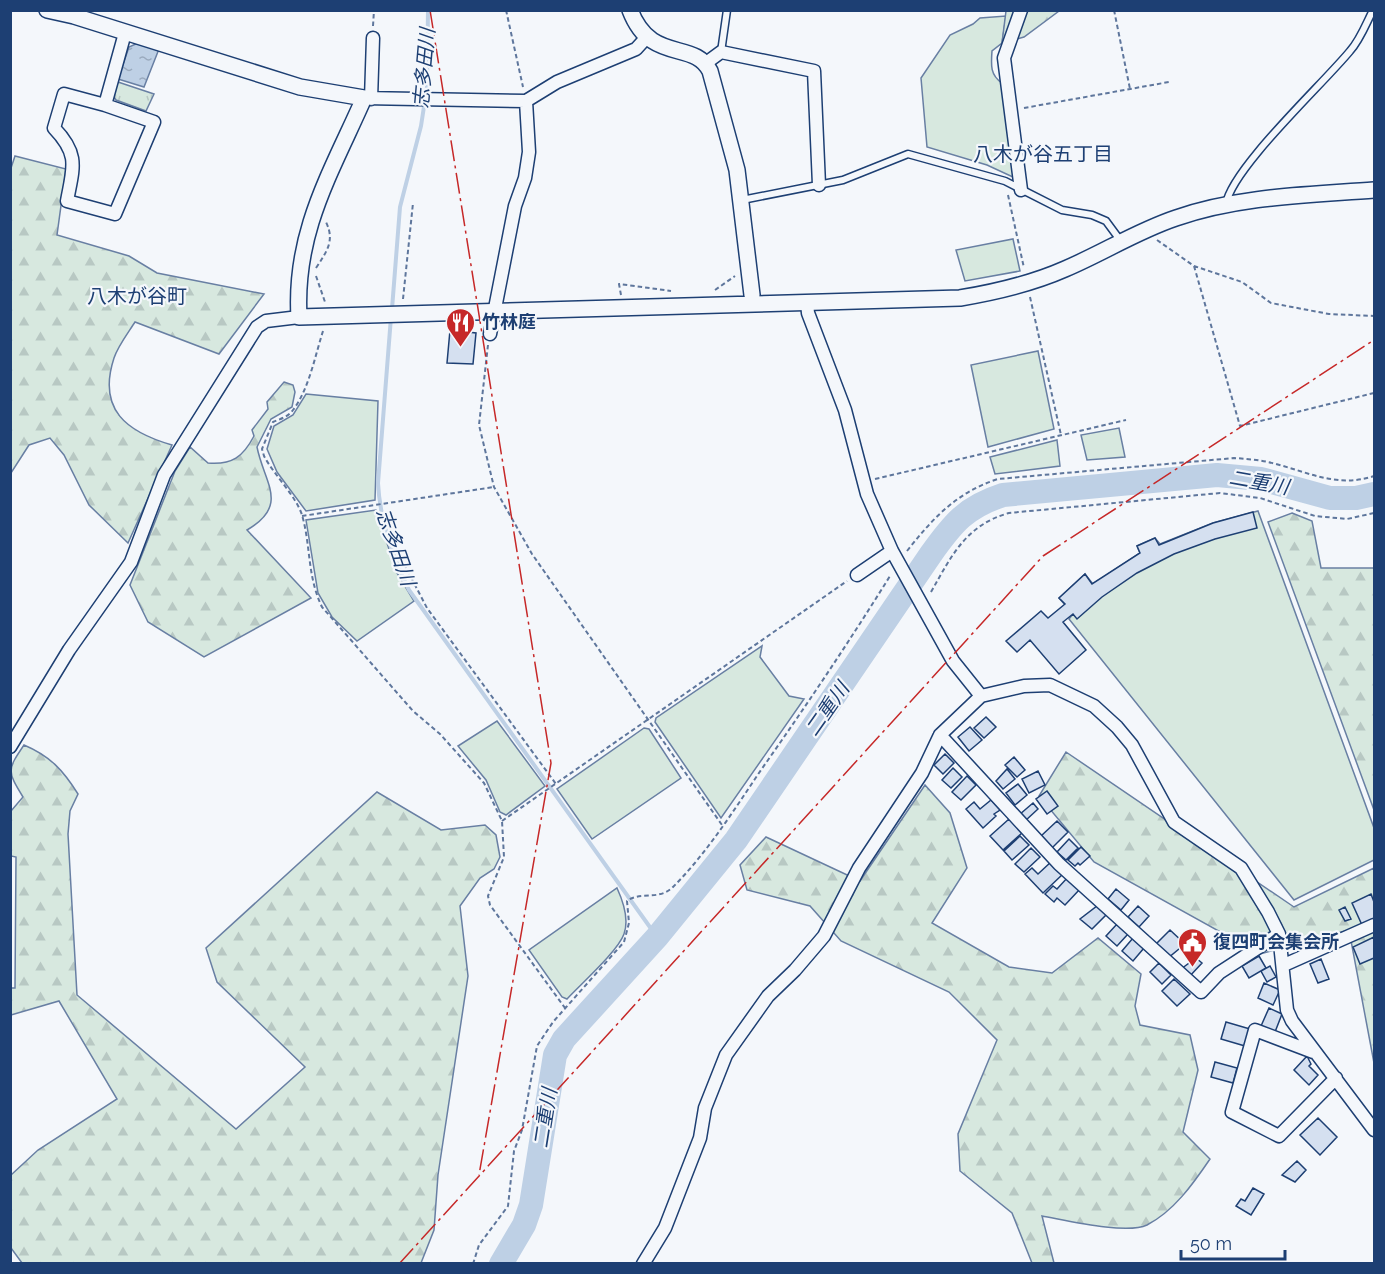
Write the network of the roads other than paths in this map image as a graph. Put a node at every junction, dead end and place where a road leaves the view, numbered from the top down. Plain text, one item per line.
1 (47, 10) edge
2 (630, 10) edge
3 (726, 10) edge
4 (1021, 10) edge
5 (1373, 10) edge
6 (74, 13) edge
7 (125, 33) junction
8 (373, 38) road end
9 (645, 38) junction
10 (721, 52) junction
11 (706, 63) junction
12 (368, 99) junction
13 (526, 101) junction
14 (105, 105) junction
15 (819, 185) junction
16 (1021, 190) junction
17 (1374, 190) edge
18 (742, 200) junction
19 (1226, 205) junction
20 (1120, 240) junction
21 (752, 299) junction
22 (807, 303) junction
23 (496, 310) junction
24 (299, 316) junction
25 (490, 334) road end
26 (892, 551) junction
27 (857, 575) road end
28 (981, 696) junction
29 (940, 735) junction
30 (10, 747) edge
31 (1374, 925) edge
32 (1279, 934) junction
33 (1284, 965) junction
34 (1314, 1052) junction
35 (1336, 1078) junction
36 (1374, 1130) edge
37 (643, 1263) edge

1 - 6 street
2 - 9 street
3 - 10 lane
4 - 16 street
5 - 19 lane
6 - 7 street
7 - 12 street
7 - 14 street
8 - 12 street
9 - 11 street
9 - 13 street
10 - 11 street
10 - 15 street
11 - 18 street
12 - 13 street
12 - 24 street
13 - 23 street
14 - 14 street
15 - 16 lane
15 - 18 lane
16 - 20 lane
17 - 19 street
18 - 21 street
19 - 20 street
20 - 22 street
21 - 22 street
21 - 23 street
22 - 26 street
23 - 24 street
23 - 25 street
24 - 30 street
26 - 27 street
26 - 28 street
28 - 29 street
28 - 32 street
29 - 32 street
29 - 37 street
31 - 33 street
32 - 33 street
33 - 34 street
34 - 35 street
34 - 35 street
35 - 36 street

